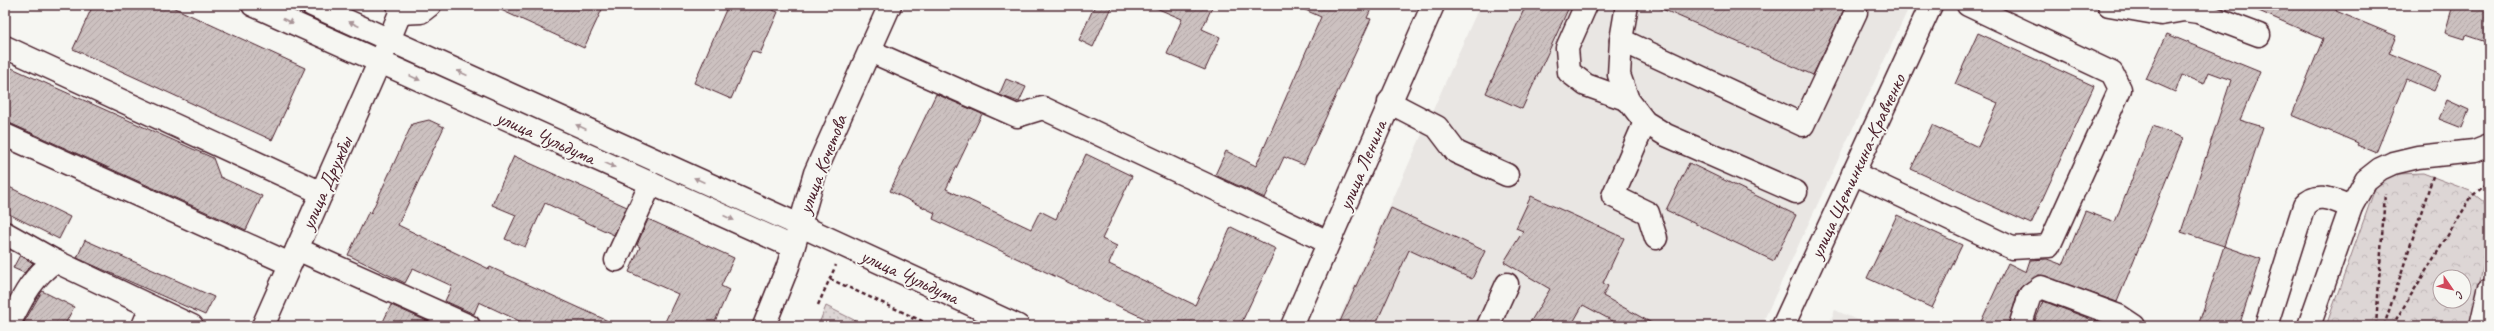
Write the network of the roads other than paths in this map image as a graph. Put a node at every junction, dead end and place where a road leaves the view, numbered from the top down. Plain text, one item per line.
1 (252, 5) edge
2 (312, 5) edge
3 (430, 5) edge
4 (890, 5) edge
5 (1433, 5) edge
6 (1586, 5) edge
7 (1627, 5) edge
8 (1931, 5) edge
9 (1968, 5) edge
10 (2109, 5) edge
11 (399, 9) edge
12 (1856, 12) dead end
13 (2259, 34) dead end
14 (389, 40) junction
15 (1621, 40) junction
16 (5, 47) edge
17 (870, 51) junction
18 (379, 62) junction
19 (1628, 100) junction
20 (1389, 102) junction
21 (1645, 122) junction
22 (5, 135) edge
23 (2489, 145) edge
24 (1853, 173) junction
25 (1507, 175) dead end
26 (650, 183) junction
27 (1796, 192) dead end
28 (322, 193) junction
29 (2351, 207) junction
30 (799, 225) junction
31 (5, 232) edge
32 (1656, 238) dead end
33 (1328, 242) junction
34 (793, 247) junction
35 (841, 254) junction
36 (294, 257) junction
37 (616, 260) dead end
38 (55, 261) junction
39 (1507, 284) dead end
40 (2489, 290) edge
41 (147, 317) edge
42 (8, 326) edge
43 (192, 326) edge
44 (263, 326) edge
45 (469, 326) edge
46 (764, 326) edge
47 (1018, 326) edge
48 (1292, 326) edge
49 (1488, 326) edge
50 (1783, 326) edge
51 (2020, 326) edge
52 (2134, 326) edge
53 (2266, 326) edge
54 (2309, 326) edge
55 (2481, 326) edge

1 -> 18 main road, улица Чульдума
14 -> 2 main road, улица Чульдума
3 - 11 main road
4 - 17 main road, улица Кочетова
5 - 20 main road, улица Ленина
6 - 19 main road
7 - 15 main road
8 - 24 main road, улица Щетинкина-Кравченко
9 - 24 main road
10 - 13 main road
11 - 14 main road, улица Дружбы
12 - 15 main road
14 - 18 main road, улица Дружбы
30 -> 14 main road, улица Чульдума
15 - 19 main road
16 - 28 main road
17 - 30 main road, улица Кочетова
17 - 33 main road
18 -> 26 main road, улица Чульдума
18 - 28 main road, улица Дружбы
19 - 21 main road
20 - 25 main road
20 - 33 main road, улица Ленина
21 - 27 main road
21 - 32 main road
22 - 36 main road
23 - 29 main road
24 - 50 main road, улица Щетинкина-Кравченко
26 -> 34 main road, улица Чульдума
26 - 37 main road
28 - 36 main road, улица Дружбы
29 - 53 main road
29 - 54 main road
30 - 34 main road, улица Кочетова
30 - 35 main road, улица Чульдума
31 - 38 main road
33 - 48 main road, улица Ленина
34 - 35 main road, улица Чульдума
34 - 46 main road, улица Кочетова
35 - 47 main road, улица Чульдума
36 - 44 main road, улица Дружбы
36 - 45 main road
38 - 41 main road
38 - 42 main road
39 - 49 main road
40 - 55 main road
41 - 43 main road
51 - 52 main road

